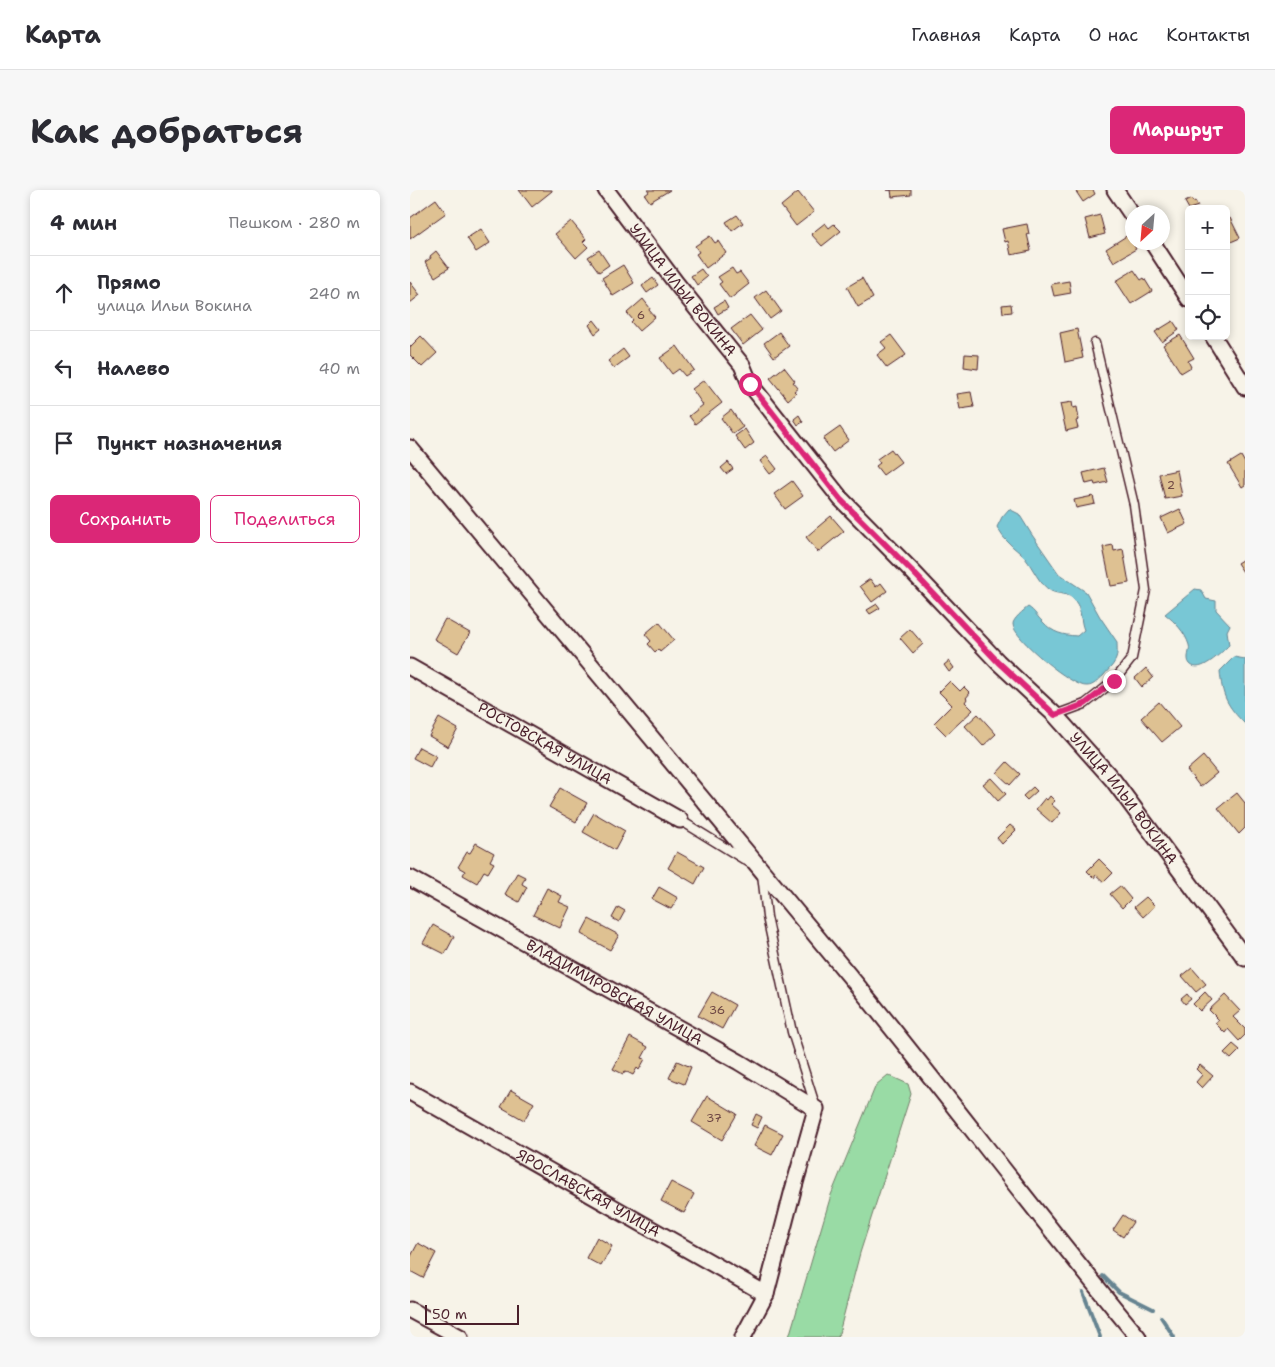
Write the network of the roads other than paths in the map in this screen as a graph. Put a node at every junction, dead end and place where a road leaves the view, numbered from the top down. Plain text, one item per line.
1 (606, 190) edge
2 (1115, 190) edge
3 (1125, 205) edge
4 (1157, 250) edge
5 (1186, 295) edge
6 (1216, 340) edge
7 (1095, 343) dead end
8 (1245, 387) edge
9 (410, 448) edge
10 (410, 667) edge
11 (1055, 715) junction
12 (680, 820) joint
13 (761, 870) junction
14 (410, 878) edge
15 (1245, 958) edge
16 (410, 1092) edge
17 (816, 1109) junction
18 (766, 1294) junction
19 (410, 1310) edge
20 (460, 1337) edge
21 (743, 1337) edge
22 (1138, 1337) edge

1 - 11 street, УЛИЦА ИЛЬИ ВОКИНА
2 - 3 street
4 - 5 street
6 - 8 street
7 - 11 lane
9 - 13 street
10 - 12 street, РОСТОВСКАЯ УЛИЦА
11 - 15 street, УЛИЦА ИЛЬИ ВОКИНА
12 - 13 lane
13 - 17 lane
13 - 22 street
14 - 17 street, ВЛАДИМИРОВСКАЯ УЛИЦА
16 - 18 street, ЯРОСЛАВСКАЯ УЛИЦА
17 - 18 street
18 - 21 street
19 - 20 street

